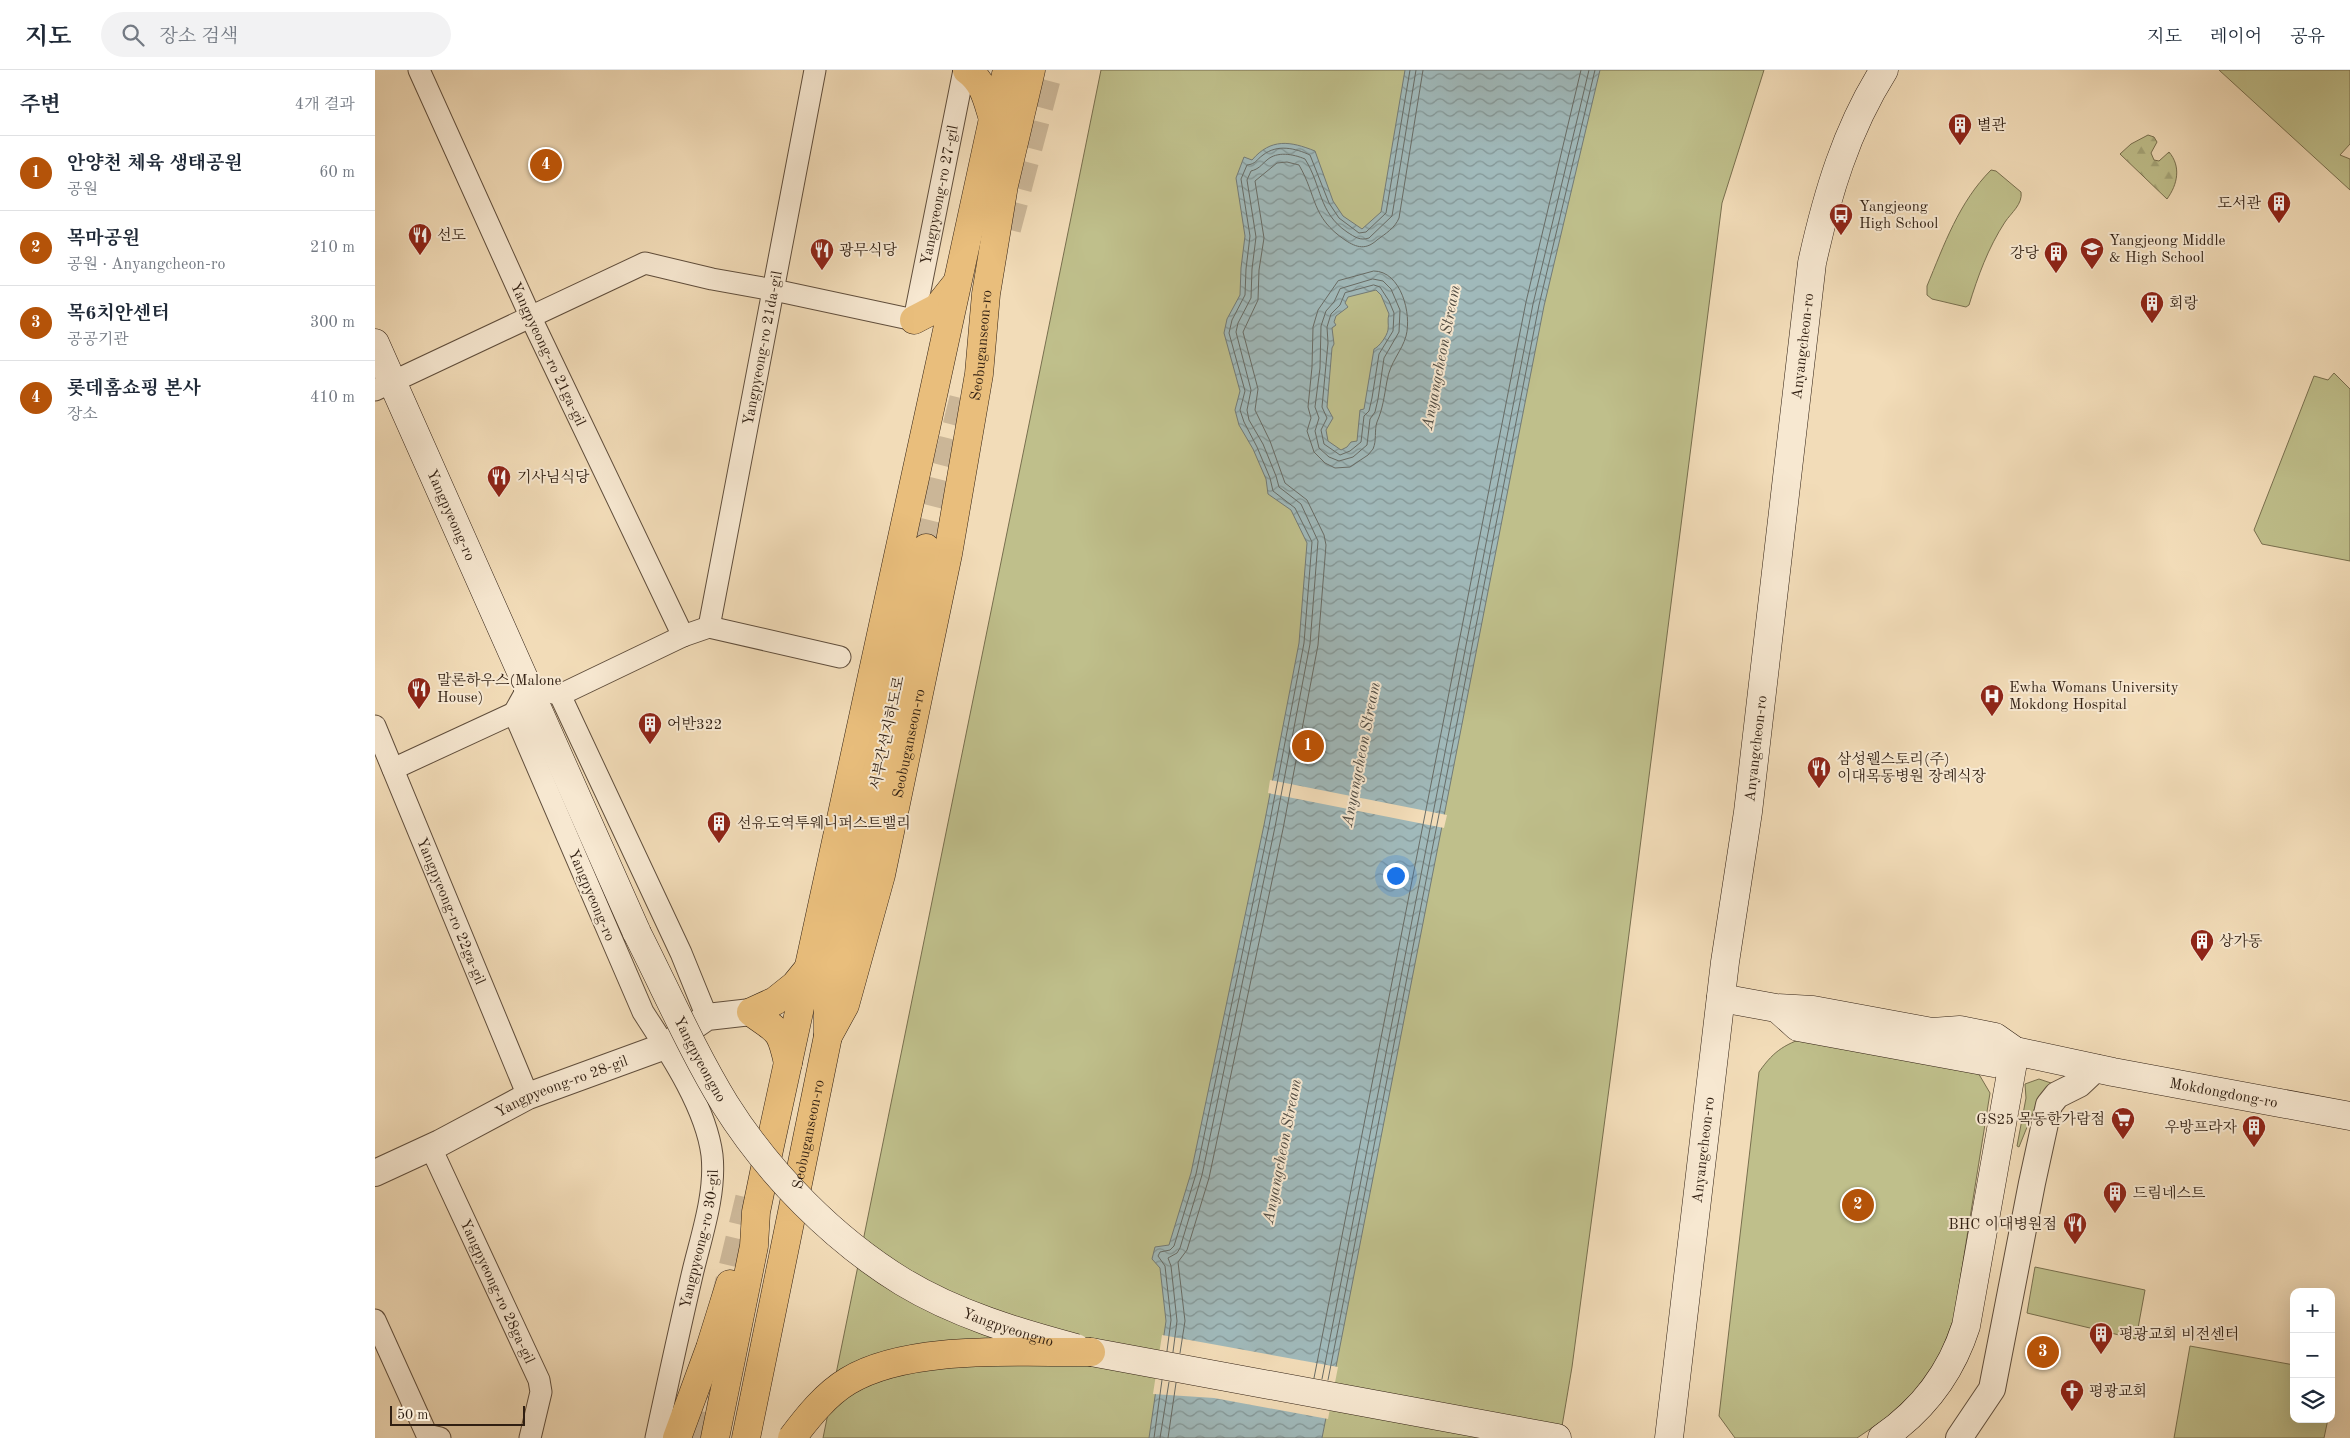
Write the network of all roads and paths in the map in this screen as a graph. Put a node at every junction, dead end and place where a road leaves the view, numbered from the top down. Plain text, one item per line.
1 (419, 70) edge
2 (815, 70) edge
3 (966, 70) edge
4 (1007, 70) edge
5 (1031, 70) edge
6 (1884, 70) edge
7 (993, 119) junction
8 (958, 281) junction
9 (774, 290) junction
10 (531, 318) junction
11 (914, 320) junction
12 (375, 343) edge
13 (938, 369) junction
14 (383, 385) edge
15 (926, 548) tunnel mouth
16 (709, 627) junction
17 (683, 636) junction
18 (840, 657) dead end
19 (529, 686) junction
20 (560, 695) junction
21 (514, 712) junction
22 (375, 726) edge
23 (393, 769) junction
24 (637, 933) joint
25 (809, 967) junction
26 (1721, 998) junction
27 (751, 1012) junction
28 (707, 1017) junction
29 (828, 1036) junction
30 (665, 1046) junction
31 (2015, 1051) junction
32 (788, 1063) junction
33 (2097, 1068) junction
34 (528, 1096) junction
35 (2350, 1116) edge
36 (431, 1148) junction
37 (375, 1173) edge
38 (756, 1212) junction
39 (375, 1320) edge
40 (1091, 1352) junction
41 (440, 1438) edge
42 (530, 1438) edge
43 (656, 1438) edge
44 (677, 1438) edge
45 (715, 1438) edge
46 (746, 1438) edge
47 (792, 1438) edge
48 (1557, 1438) edge
49 (1669, 1438) edge
50 (1882, 1438) edge
51 (1959, 1438) edge

1 - 10 street, Yangpyeong-ro 21ga-gil
2 - 9 street, Yangpyeong-ro 21da-gil
3 - 7 main road
3 - 11 street, Yangpyeong-ro 27-gil
4 - 7 main road, Seobuganseon-ro
5 - 29 main road, Seobuganseon-ro
6 - 26 main road, Anyangcheon-ro
7 - 8 main road, Seobuganseon-ro
8 - 11 main road
8 - 13 main road, Seobuganseon-ro
9 - 10 street
9 - 11 street
9 - 16 street, Yangpyeong-ro 21da-gil
10 - 14 street
10 - 17 street, Yangpyeong-ro 21ga-gil
11 - 13 main road
12 - 14 main road, Yangpyeong-ro
13 - 25 main road, Seobuganseon-ro
14 - 19 main road, Yangpyeong-ro
15 - 29 main road, 서부간선지하도로
16 - 17 street
16 - 18 street
17 - 20 street
19 - 20 street
19 - 21 street
19 - 24 main road, Yangpyeong-ro
20 - 28 street
21 - 23 street
21 - 30 street, Yangpyeong-ro
22 - 23 street, Yangpyeong-ro 22ga-gil
23 - 34 street, Yangpyeong-ro 22ga-gil
24 - 40 main road, Yangpyeongno, bridge
25 - 27 main road
25 - 32 main road, Seobuganseon-ro
26 - 31 main road, Mokdongdong-ro
26 - 49 main road, Anyangcheon-ro
27 - 28 street, Yangpyeong-ro 28-gil
27 - 32 main road
28 - 30 street, Yangpyeong-ro 28-gil
29 - 46 main road, Seobuganseon-ro
30 - 34 street, Yangpyeong-ro 28-gil
30 - 43 street, Yangpyeong-ro 30-gil
31 - 33 main road, Mokdongdong-ro
31 - 50 main road
32 - 38 main road, Seobuganseon-ro
33 - 35 main road, Mokdongdong-ro
33 - 51 street
34 - 36 street, Yangpyeong-ro 28-gil
36 - 37 street, Yangpyeong-ro 28-gil
36 - 42 street, Yangpyeong-ro 28ga-gil
38 - 44 main road
38 - 45 main road, Seobuganseon-ro
39 - 41 street
40 - 47 main road, bridge
40 - 48 main road, Yangpyeongno

